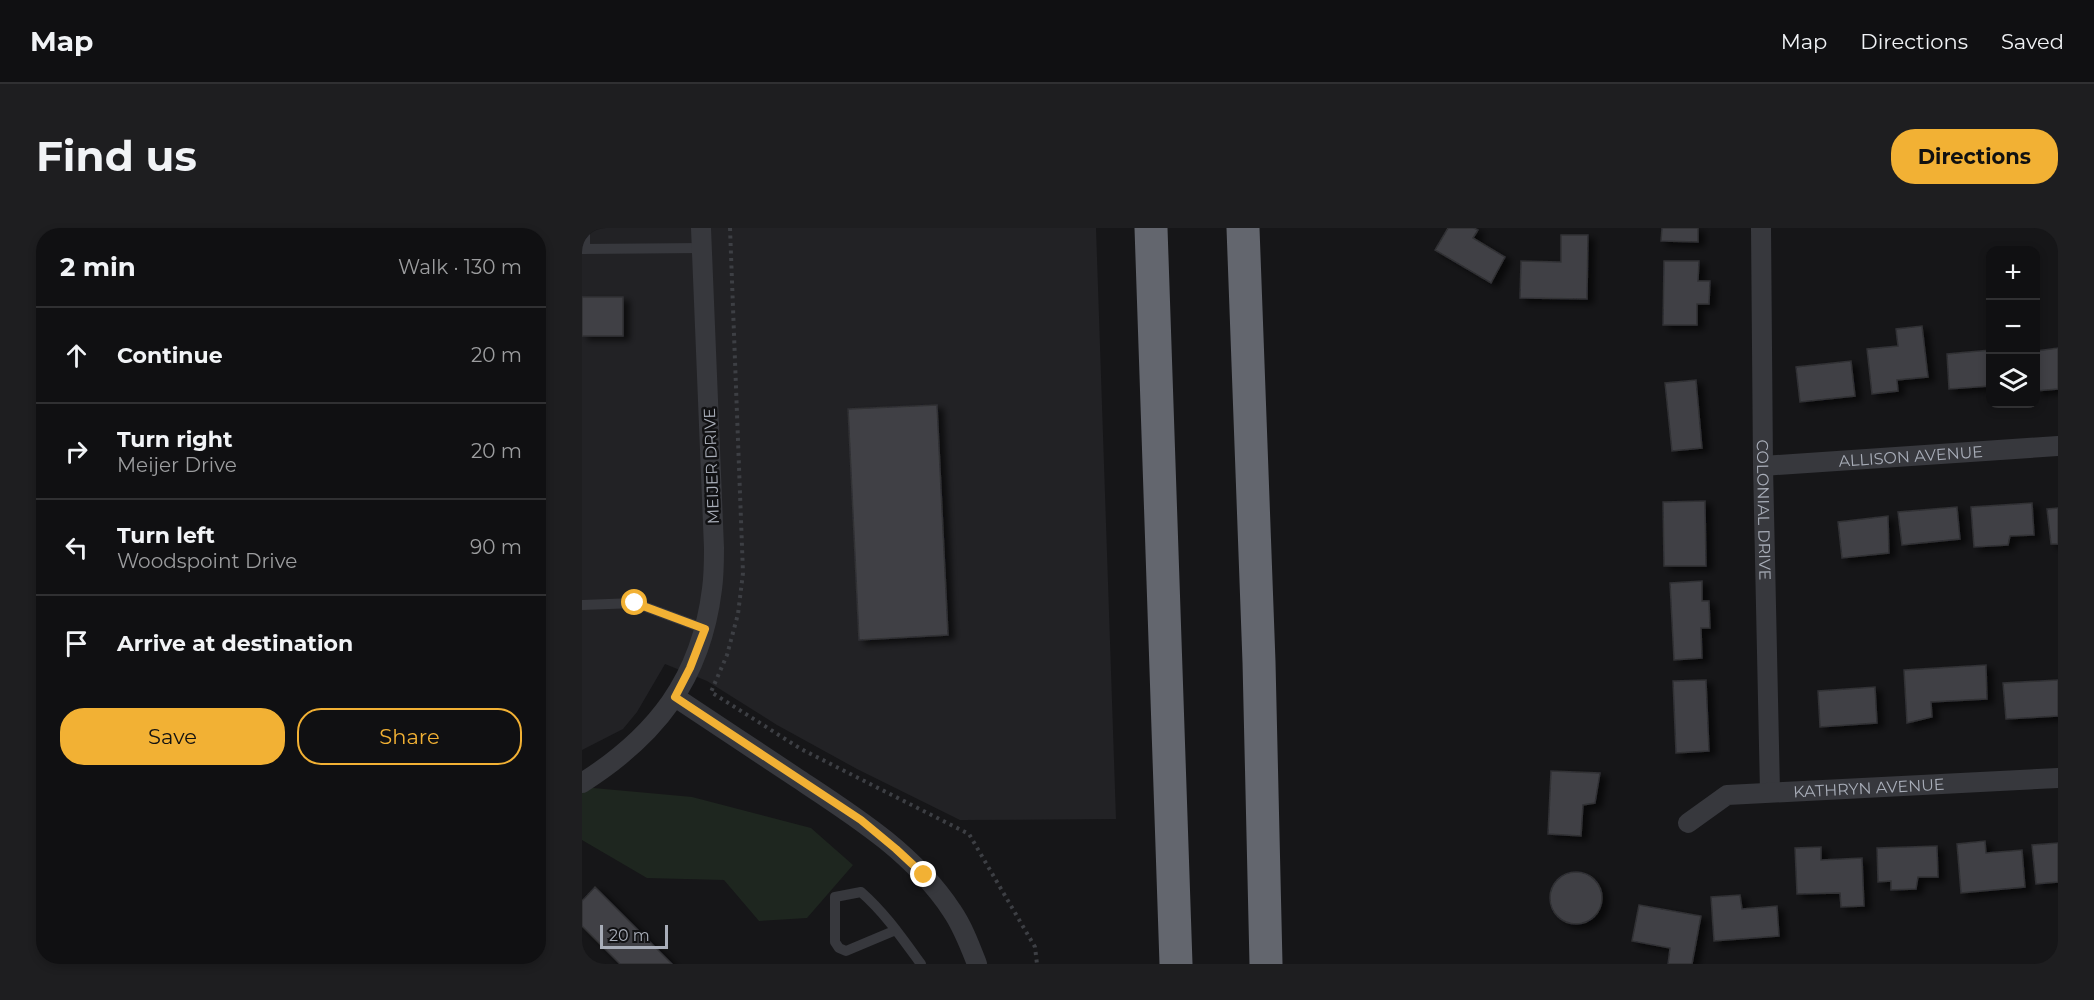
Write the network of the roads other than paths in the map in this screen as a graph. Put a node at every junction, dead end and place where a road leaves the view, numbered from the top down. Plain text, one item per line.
1 (585, 228) edge
2 (701, 228) edge
3 (1151, 228) edge
4 (1243, 228) edge
5 (1761, 228) edge
6 (702, 248) junction
7 (584, 249) edge
8 (2058, 447) edge
9 (1763, 466) junction
10 (582, 605) edge
11 (705, 629) junction
12 (675, 697) junction
13 (2058, 777) edge
14 (582, 783) edge
15 (1770, 792) junction
16 (1688, 823) dead end
17 (896, 930) junction
18 (921, 964) edge
19 (977, 964) edge
20 (1176, 964) edge
21 (1266, 964) edge

1 - 7 lane
2 - 6 street, MEIJER DRIVE
3 - 20 highway
4 - 21 highway
5 - 9 street, COLONIAL DRIVE
6 - 7 lane
6 - 11 street, MEIJER DRIVE
8 - 9 street, ALLISON AVENUE
9 - 15 street, COLONIAL DRIVE
10 - 11 lane
11 - 12 street, MEIJER DRIVE
12 - 14 street, MEIJER DRIVE
12 - 19 street
13 - 15 street, KATHRYN AVENUE
15 - 16 street, KATHRYN AVENUE
17 - 17 lane
17 - 18 lane

